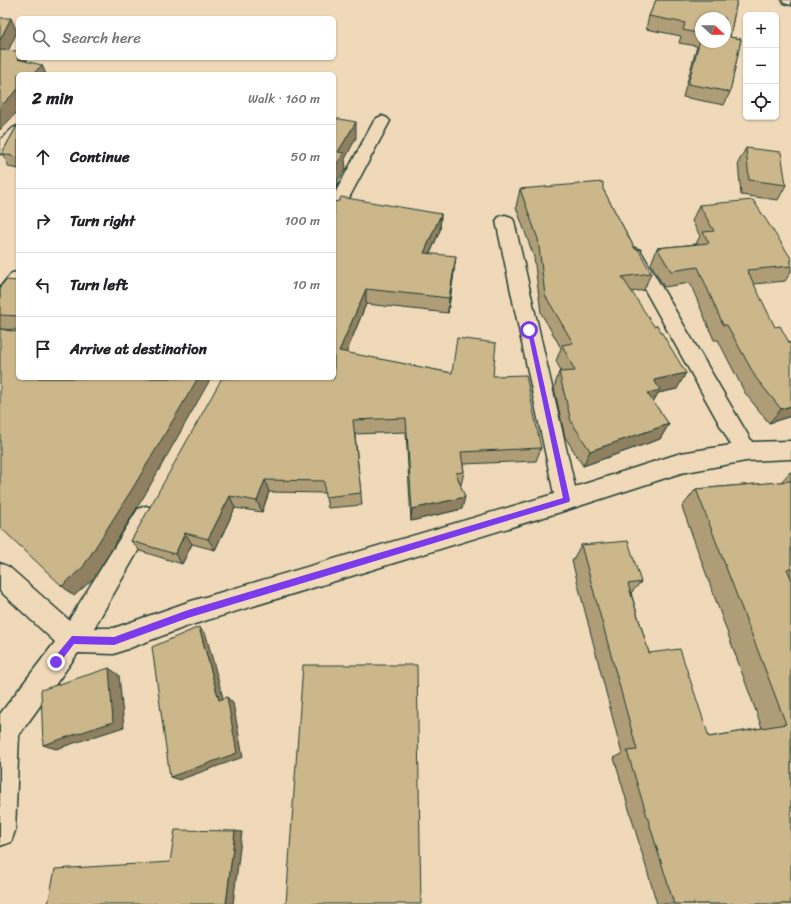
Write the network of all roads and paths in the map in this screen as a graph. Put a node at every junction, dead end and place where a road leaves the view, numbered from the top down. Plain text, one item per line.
1 (788, 0) edge
2 (791, 1) edge
3 (382, 121) dead end
4 (16, 133) edge
5 (0, 149) edge
6 (336, 207) edge
7 (506, 221) dead end
8 (626, 240) edge
9 (16, 280) edge
10 (0, 299) edge
11 (791, 450) edge
12 (746, 452) junction
13 (156, 500) edge
14 (567, 500) junction
15 (0, 575) edge
16 (72, 640) junction
17 (2, 731) edge
18 (0, 831) edge

1 - 2 street
3 - 6 street
4 - 5 street
7 - 14 street
8 - 12 street
9 - 10 street
11 - 12 street
12 - 14 street
13 - 16 street
14 - 16 street
15 - 16 street
16 - 17 street
17 - 18 street

